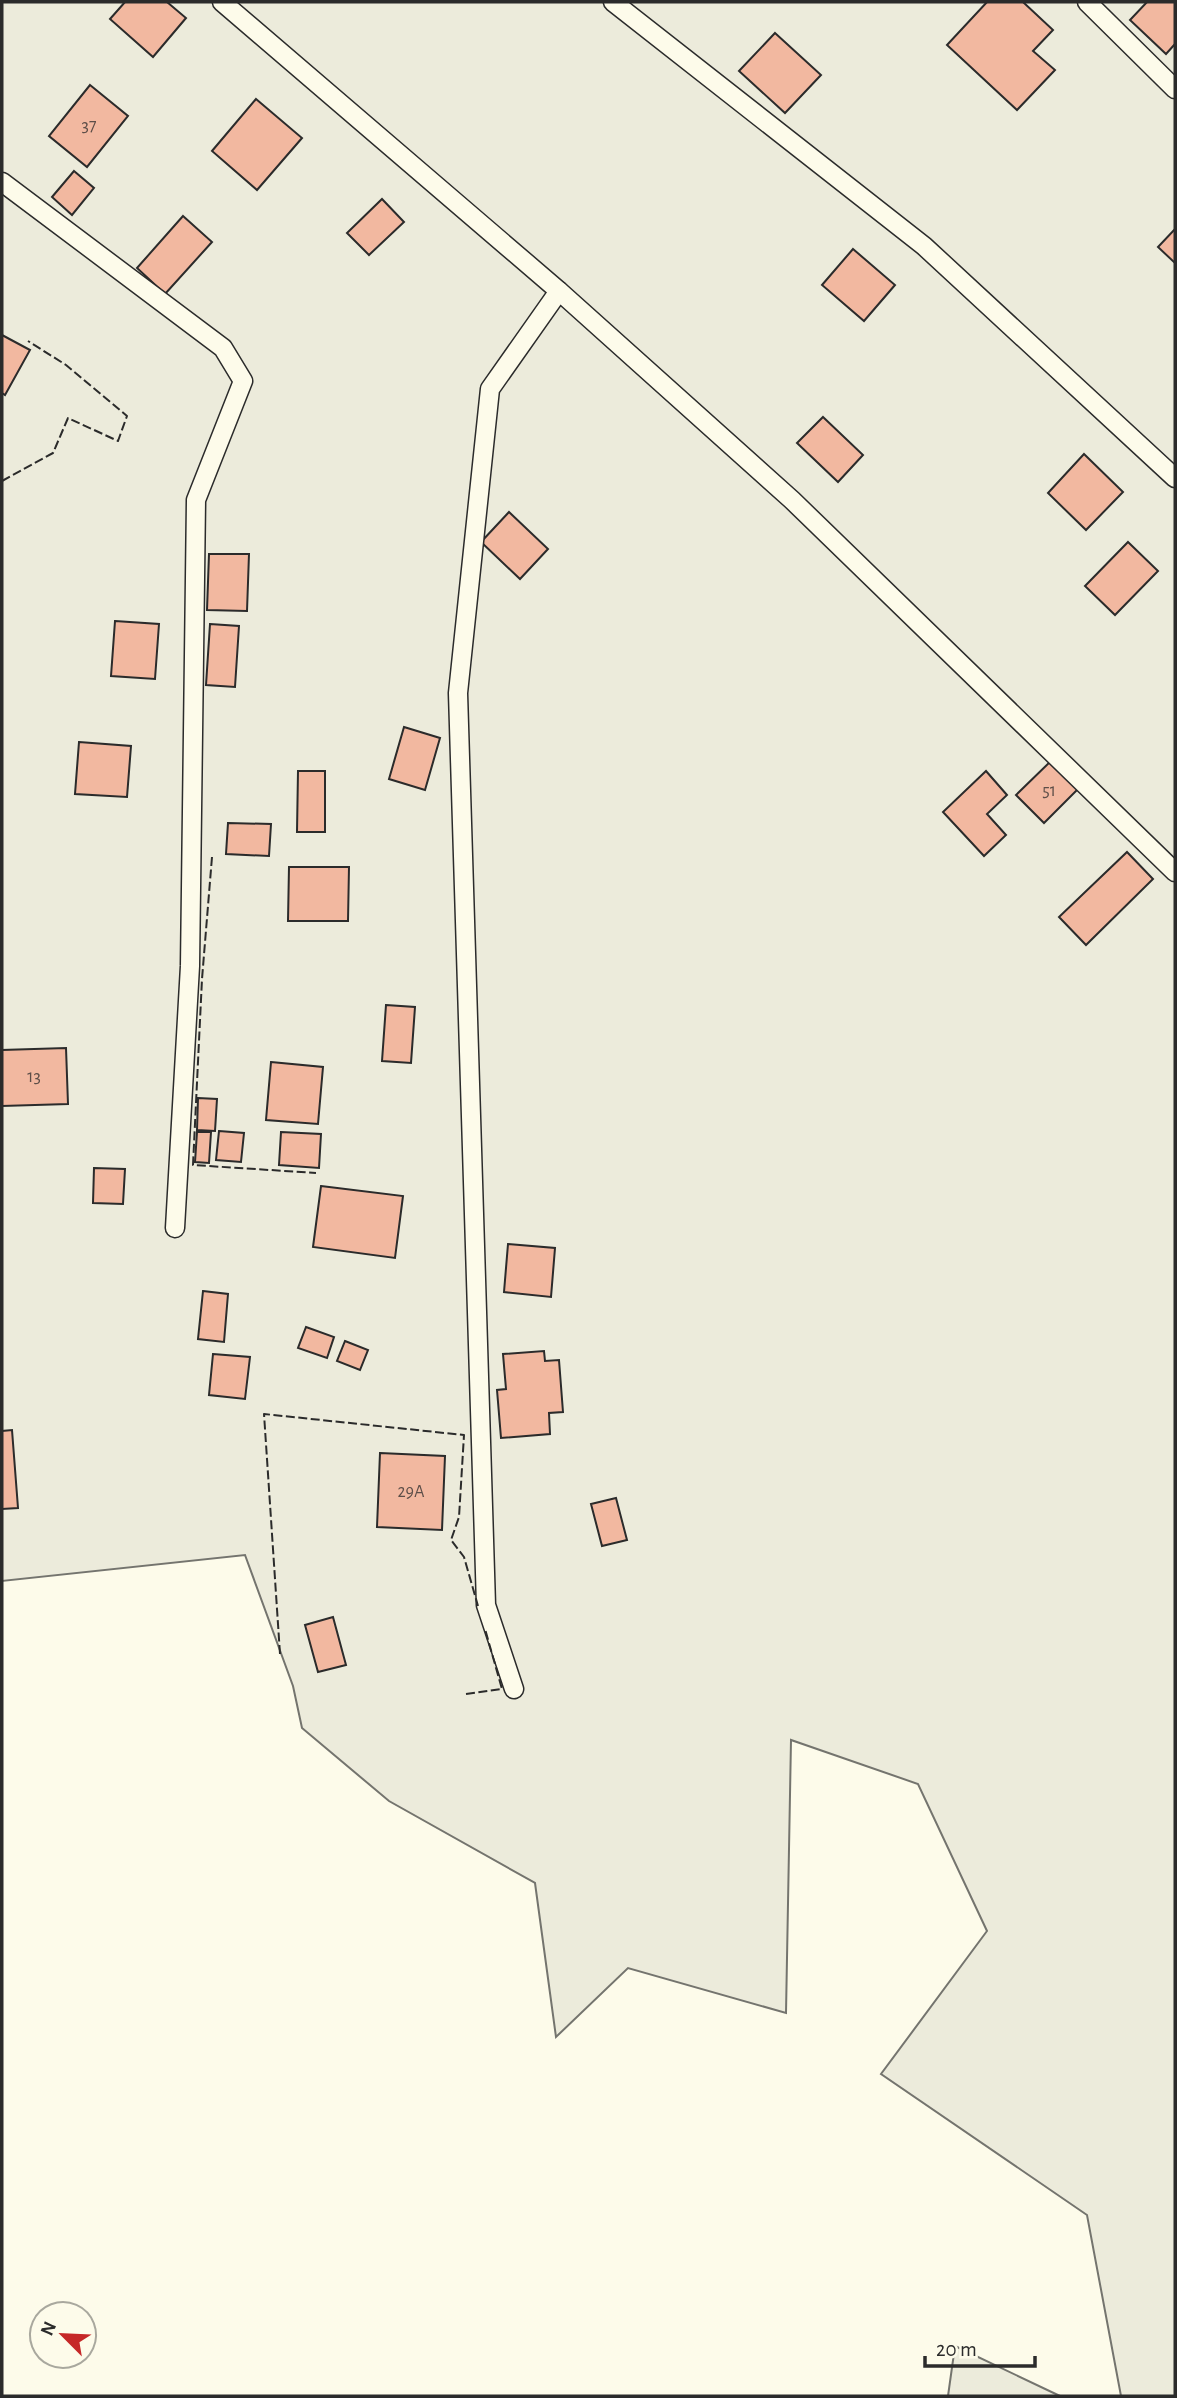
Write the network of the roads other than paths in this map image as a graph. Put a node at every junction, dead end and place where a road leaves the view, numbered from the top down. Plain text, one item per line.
1 (222, 2) edge
2 (613, 2) edge
3 (1087, 2) edge
4 (1175, 89) edge
5 (2, 182) edge
6 (559, 291) junction
7 (1175, 478) edge
8 (1175, 872) edge
9 (175, 1228) dead end
10 (514, 1689) dead end

1 - 6 lane
2 - 7 lane
3 - 4 lane
5 - 9 lane
6 - 8 lane
6 - 10 lane

